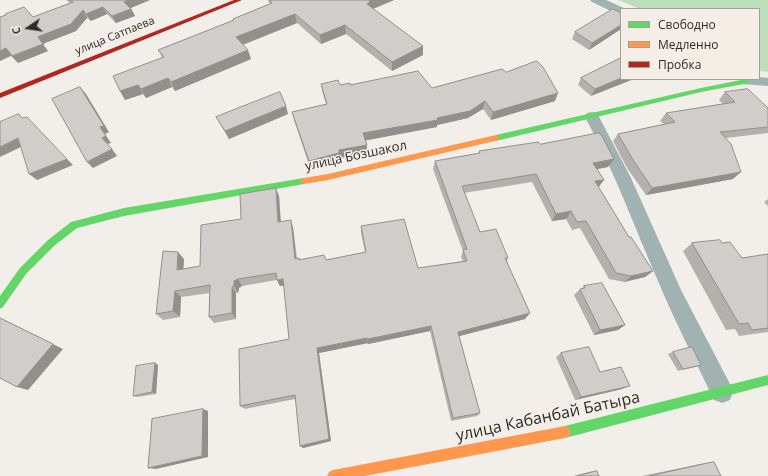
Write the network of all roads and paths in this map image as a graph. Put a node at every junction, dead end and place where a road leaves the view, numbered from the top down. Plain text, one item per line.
1 (239, 0) edge
2 (596, 0) edge
3 (620, 11) edge
4 (746, 80) edge
5 (768, 82) edge
6 (0, 96) edge
7 (592, 117) junction
8 (0, 304) edge
9 (768, 380) edge
10 (722, 392) junction
11 (333, 476) edge

1 - 6 street, улица Сатпаева
2 - 3 street
4 - 5 street
4 - 7 street, улица Бозшакол
7 - 8 street, улица Бозшакол
7 - 10 street
9 - 10 street, улица Кабанбай Батыра
10 - 11 street, улица Кабанбай Батыра

